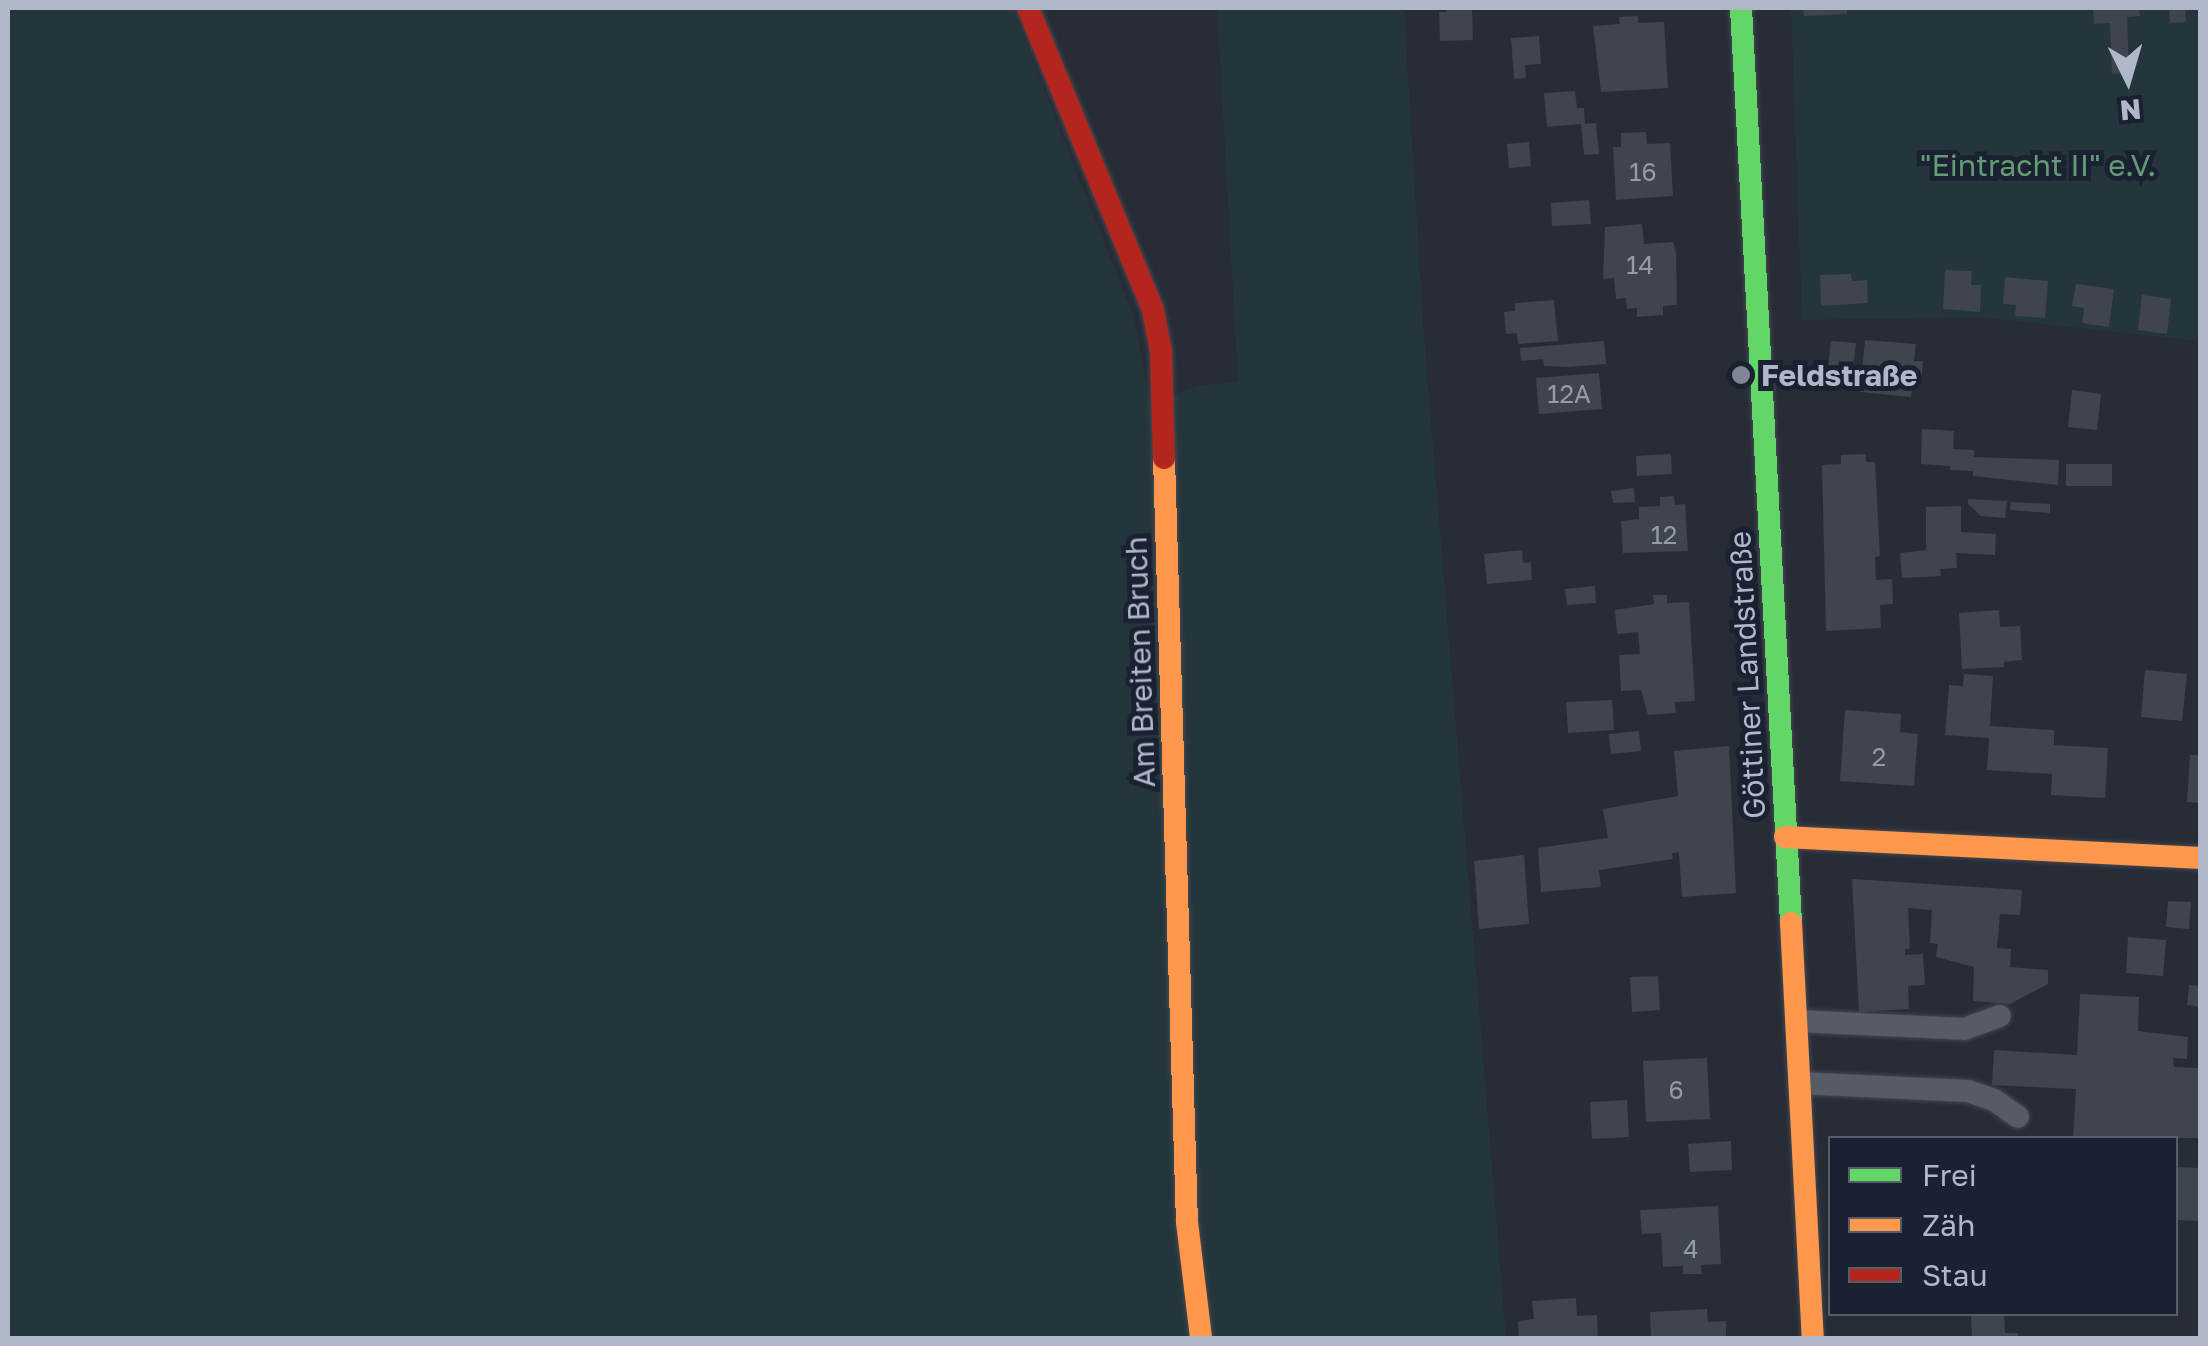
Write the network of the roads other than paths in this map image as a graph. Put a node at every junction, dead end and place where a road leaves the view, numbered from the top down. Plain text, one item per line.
1 (1028, 8) edge
2 (1741, 8) edge
3 (1785, 837) junction
4 (2200, 858) edge
5 (2000, 1016) dead end
6 (1793, 1021) junction
7 (1796, 1082) junction
8 (2018, 1117) dead end
9 (1201, 1338) edge
10 (1813, 1338) edge

1 - 9 street, Am Breiten Bruch
2 - 3 street, Göttiner Landstraße
3 - 4 street
3 - 6 street, Göttiner Landstraße
5 - 6 lane
6 - 7 street, Göttiner Landstraße
7 - 8 lane
7 - 10 street, Göttiner Landstraße

